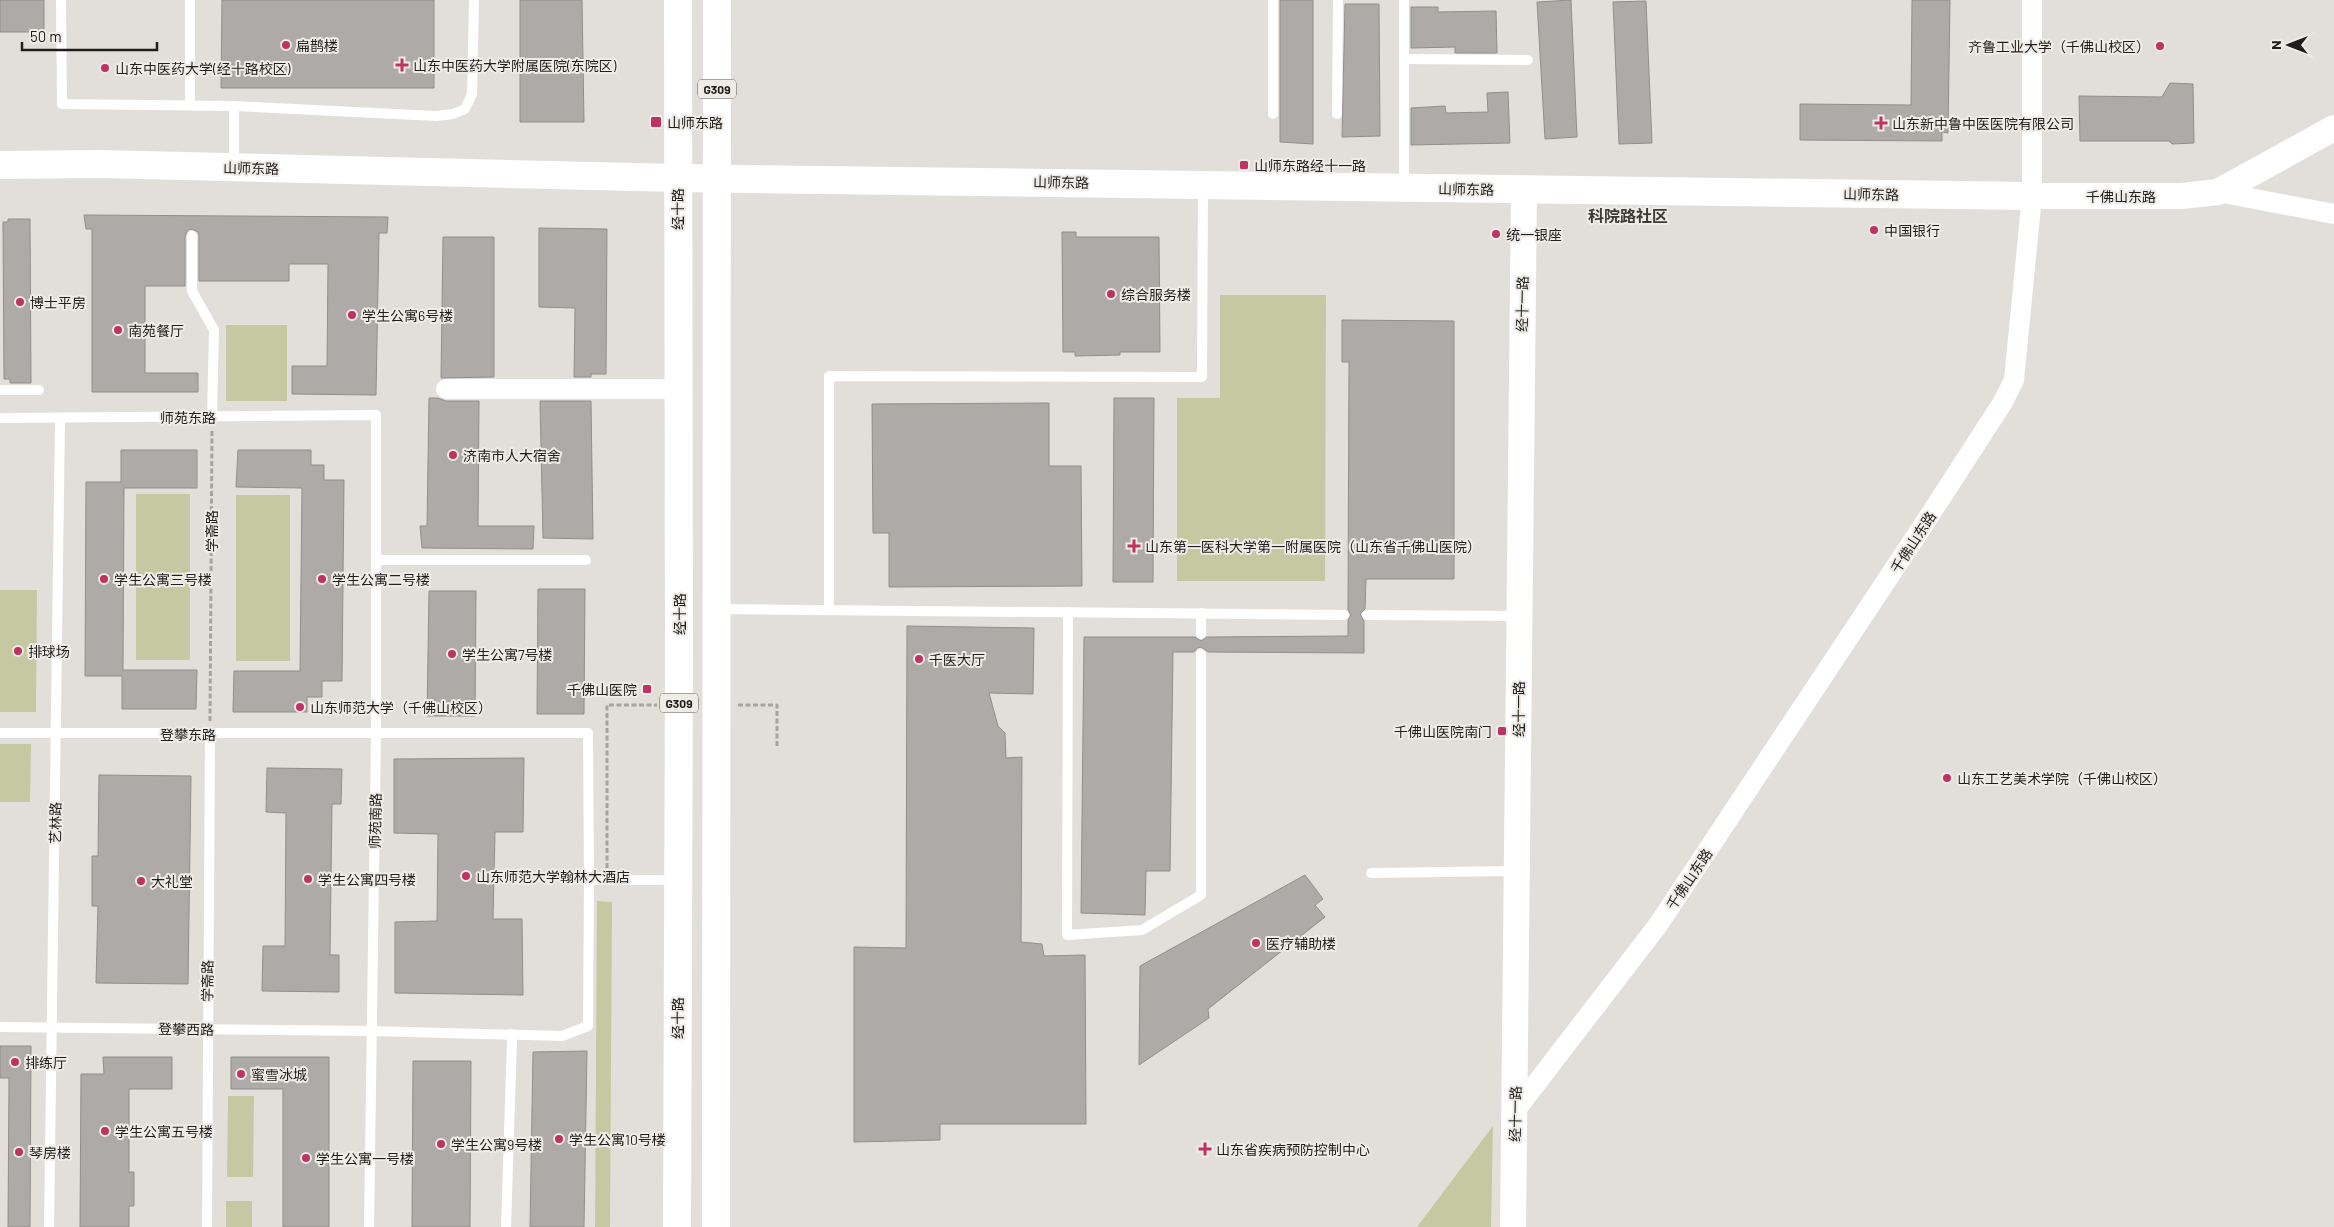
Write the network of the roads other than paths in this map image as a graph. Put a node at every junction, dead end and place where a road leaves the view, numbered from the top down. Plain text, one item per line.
1 (61, 0) edge
2 (190, 0) edge
3 (474, 0) edge
4 (678, 0) edge
5 (717, 0) edge
6 (1273, 0) edge
7 (1338, 0) edge
8 (1404, 0) edge
9 (2032, 0) edge
10 (1404, 58) junction
11 (1528, 60) dead end
12 (190, 105) junction
13 (234, 106) junction
14 (1273, 114) dead end
15 (1337, 114) dead end
16 (2334, 128) edge
17 (0, 165) edge
18 (234, 168) junction
19 (677, 178) junction
20 (716, 179) junction
21 (1203, 184) junction
22 (1404, 188) junction
23 (1524, 190) junction
24 (2218, 192) junction
25 (2032, 196) junction
26 (2334, 214) edge
27 (192, 236) dead end
28 (446, 389) dead end
29 (677, 389) junction
30 (0, 390) edge
31 (39, 390) dead end
32 (376, 415) joint
33 (212, 417) junction
34 (0, 418) edge
35 (60, 418) junction
36 (377, 560) junction
37 (586, 560) dead end
38 (716, 609) junction
39 (829, 610) junction
40 (1068, 612) junction
41 (1202, 613) junction
42 (1344, 614) dead end
43 (1367, 615) dead end
44 (1519, 616) junction
45 (1202, 634) dead end
46 (1202, 654) dead end
47 (0, 733) edge
48 (56, 734) junction
49 (210, 734) junction
50 (376, 734) junction
51 (1517, 871) junction
52 (1371, 874) dead end
53 (589, 880) junction
54 (677, 880) junction
55 (0, 1027) edge
56 (52, 1027) junction
57 (207, 1029) junction
58 (371, 1031) junction
59 (510, 1034) junction
60 (1515, 1111) junction
61 (49, 1227) edge
62 (207, 1227) edge
63 (369, 1227) edge
64 (506, 1227) edge
65 (677, 1227) edge
66 (716, 1227) edge
67 (1513, 1227) edge

1 - 12 lane
2 - 12 lane
3 - 13 lane
4 - 19 main road, 经十路 / G309
5 - 20 main road, G309
6 - 14 lane
7 - 15 lane
8 - 10 lane
9 - 25 street
10 - 11 lane
10 - 22 lane
12 - 13 lane
13 - 18 lane
16 - 24 street, 千佛山东路
17 - 18 main road, 山师东路
18 - 19 main road, 山师东路
19 - 20 main road, 山师东路
19 - 29 main road, 经十路 / G309
20 - 21 main road, 山师东路
20 - 38 main road, G309
21 - 22 main road, 山师东路
21 - 39 lane
22 - 23 main road, 山师东路
23 - 25 main road, 山师东路
23 - 44 street, 经十一路
24 - 25 street, 千佛山东路
24 - 26 street
25 - 60 street, 千佛山东路
27 - 33 lane
28 - 29 street
29 - 54 main road, 经十路 / G309
30 - 31 lane
32 - 33 lane, 师苑东路
32 - 36 lane, 师苑南路
33 - 35 lane, 师苑东路
34 - 35 lane, 师苑东路
35 - 48 lane, 艺林路
36 - 37 lane
36 - 50 lane, 师苑南路
38 - 39 lane
38 - 66 main road, G309
39 - 40 lane
40 - 41 lane
40 - 46 lane
41 - 42 lane
41 - 45 lane
43 - 44 lane
44 - 51 street, 经十一路
47 - 48 lane, 登攀东路
48 - 49 lane, 登攀东路
48 - 56 lane, 艺林路
49 - 50 lane, 登攀东路
49 - 57 lane, 学斋路
50 - 53 lane, 登攀东路
50 - 58 lane, 师苑南路
51 - 52 lane
51 - 60 street, 经十一路
53 - 54 lane
53 - 59 lane, 登攀西路
54 - 65 main road, 经十路 / G309
55 - 56 lane, 登攀西路
56 - 57 lane, 登攀西路
56 - 61 lane, 艺林路
57 - 58 lane, 登攀西路
57 - 62 lane, 学斋路
58 - 59 lane, 登攀西路
58 - 63 lane, 师苑南路
59 - 64 lane
60 - 67 street, 经十一路

